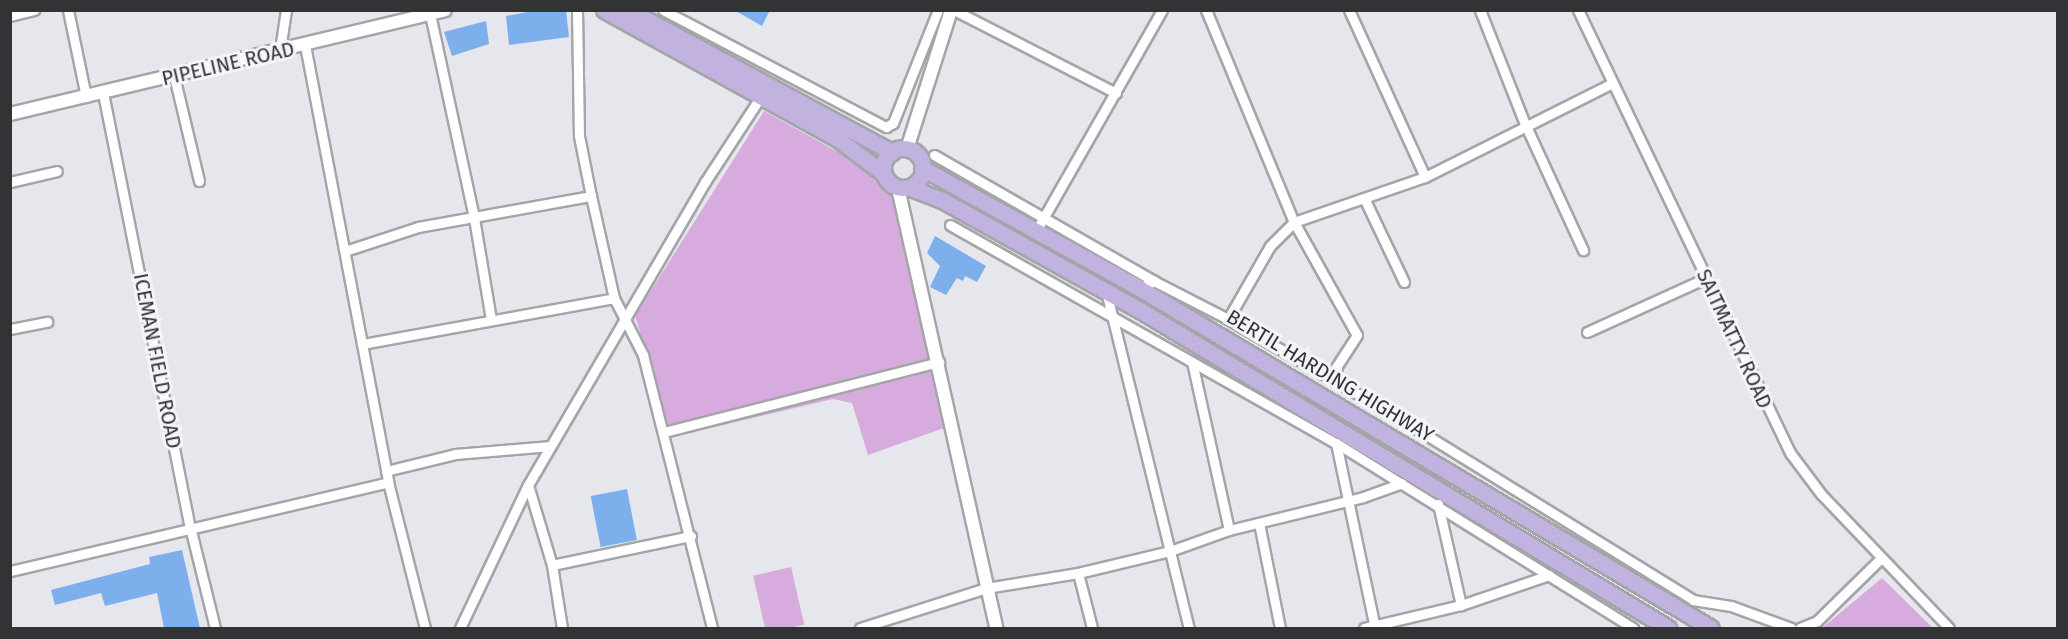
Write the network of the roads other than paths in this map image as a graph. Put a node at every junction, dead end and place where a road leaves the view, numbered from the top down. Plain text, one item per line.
1 (34, 10) edge
2 (68, 10) edge
3 (286, 10) edge
4 (445, 10) edge
5 (577, 10) edge
6 (604, 10) edge
7 (629, 10) edge
8 (663, 10) edge
9 (938, 10) edge
10 (952, 10) edge
11 (1162, 10) edge
12 (1206, 10) edge
13 (1349, 10) edge
14 (1480, 10) edge
15 (1578, 10) edge
16 (430, 14) junction
17 (10, 16) edge
18 (304, 45) junction
19 (280, 50) junction
20 (174, 76) junction
21 (1611, 84) junction
22 (103, 93) junction
23 (1116, 93) junction
24 (761, 96) junction
25 (86, 97) junction
26 (10, 114) edge
27 (1525, 124) junction
28 (900, 151) junction
29 (934, 155) dead end
30 (922, 168) junction
31 (57, 171) dead end
32 (884, 174) junction
33 (1425, 177) junction
34 (199, 181) dead end
35 (10, 182) edge
36 (903, 187) junction
37 (591, 196) junction
38 (1364, 198) junction
39 (1044, 216) junction
40 (474, 218) junction
41 (1294, 222) junction
42 (950, 225) dead end
43 (1036, 231) junction
44 (345, 250) junction
45 (1583, 250) dead end
46 (1706, 278) junction
47 (1154, 281) junction
48 (1404, 282) dead end
49 (1139, 288) junction
50 (1106, 291) junction
51 (614, 298) junction
52 (1115, 318) junction
53 (1227, 319) junction
54 (491, 320) junction
55 (47, 322) dead end
56 (625, 322) junction
57 (10, 329) edge
58 (1587, 332) dead end
59 (362, 344) junction
60 (939, 362) junction
61 (1192, 362) junction
62 (1335, 380) junction
63 (663, 432) junction
64 (1336, 443) junction
65 (551, 446) junction
66 (386, 471) junction
67 (388, 482) junction
68 (1402, 483) junction
69 (528, 485) junction
70 (1349, 501) junction
71 (1438, 504) junction
72 (1260, 523) junction
73 (190, 527) junction
74 (1229, 530) junction
75 (692, 536) junction
76 (1170, 551) junction
77 (1881, 558) junction
78 (552, 565) junction
79 (10, 571) edge
80 (1078, 573) junction
81 (1549, 575) junction
82 (986, 588) junction
83 (1461, 605) junction
84 (898, 618) junction
85 (1375, 627) edge
86 (215, 628) edge
87 (425, 628) edge
88 (460, 628) edge
89 (562, 628) edge
90 (712, 628) edge
91 (860, 628) edge
92 (900, 628) edge
93 (996, 628) edge
94 (1092, 628) edge
95 (1189, 628) edge
96 (1280, 628) edge
97 (1364, 628) edge
98 (1633, 628) edge
99 (1668, 628) edge
100 (1711, 628) edge
101 (1791, 628) edge
102 (1800, 628) edge
103 (1949, 628) edge

1 - 17 street
2 - 25 street
3 - 19 street
4 - 16 street, PIPELINE ROAD
5 - 37 street
6 - 24 main road
7 - 28 main road
8 - 9 street
10 - 23 street
10 - 28 street
11 - 23 street
12 - 41 street
13 - 33 street
14 - 27 street
15 - 21 street, SAITMATTY ROAD
16 - 18 street, PIPELINE ROAD
16 - 40 street
18 - 19 street, PIPELINE ROAD
18 - 44 street
19 - 20 street, PIPELINE ROAD
20 - 22 street, PIPELINE ROAD
20 - 34 street
21 - 27 street
21 - 46 street, SAITMATTY ROAD
22 - 25 street, PIPELINE ROAD
22 - 73 street, ICEMAN FIELD ROAD
23 - 39 street
24 - 32 main road
24 - 56 street
25 - 26 street, PIPELINE ROAD
27 - 33 street
27 - 45 street
28 - 30 main road
28 - 32 main road
29 - 39 street
30 - 36 main road
30 - 43 main road, BERTIL HARDING HIGHWAY
31 - 35 street
32 - 36 main road
33 - 38 street
36 - 50 main road
36 - 60 street
37 - 40 street
37 - 51 street
38 - 41 street
38 - 48 street
39 - 43 street
39 - 47 street
40 - 44 street
40 - 54 street
41 - 53 street
41 - 62 street
42 - 52 street
43 - 49 main road, BERTIL HARDING HIGHWAY
44 - 59 street
46 - 58 street
46 - 77 street, SAITMATTY ROAD
47 - 49 street
47 - 53 street
49 - 100 main road, BERTIL HARDING HIGHWAY
50 - 52 street
50 - 99 main road
51 - 54 street
51 - 56 street
52 - 61 street
52 - 76 street
53 - 62 street
54 - 59 street
55 - 57 street
56 - 63 street
56 - 65 street
59 - 66 street
60 - 63 street
60 - 82 street
61 - 64 street
61 - 74 street
62 - 101 street
63 - 75 street
64 - 68 street
64 - 70 street
65 - 66 street
65 - 69 street
66 - 67 street
67 - 73 street
67 - 87 street
68 - 70 street
68 - 71 street
69 - 78 street
69 - 88 street
70 - 72 street
70 - 85 street
71 - 81 street
71 - 83 street
72 - 74 street
72 - 96 street
73 - 79 street
73 - 86 street, ICEMAN FIELD ROAD
74 - 76 street
75 - 78 street
75 - 90 street
76 - 80 street
76 - 95 street
77 - 102 street
77 - 103 street, SAITMATTY ROAD
78 - 89 street
80 - 82 street
80 - 94 street
81 - 83 street
81 - 98 street
82 - 84 street
82 - 93 street
83 - 85 street
84 - 91 street
84 - 92 street
85 - 97 street

